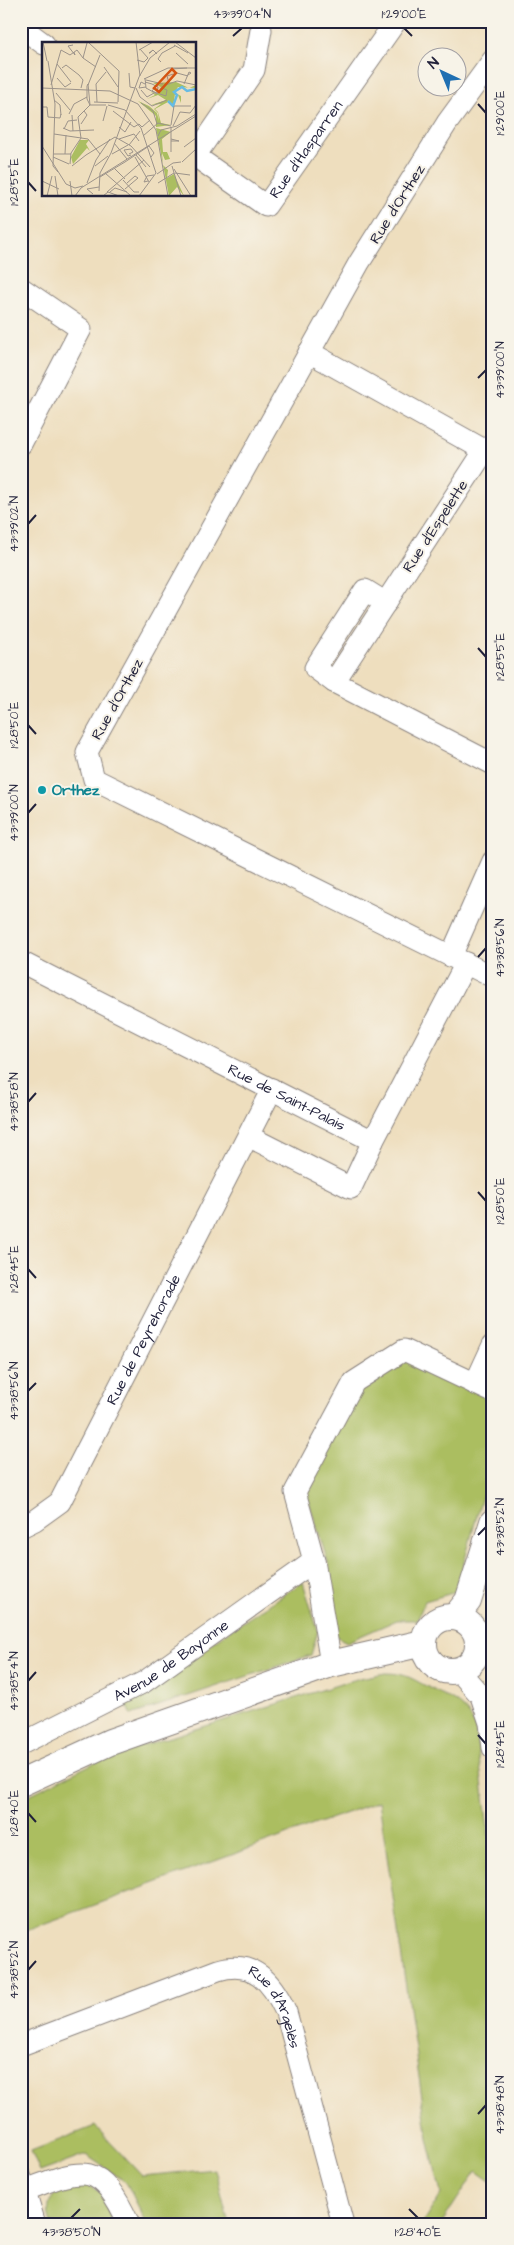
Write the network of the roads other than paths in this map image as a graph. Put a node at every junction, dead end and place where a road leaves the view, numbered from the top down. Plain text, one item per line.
1 (396, 21) edge
2 (21, 27) edge
3 (261, 30) dead end
4 (42, 43) edge
5 (493, 60) edge
6 (196, 155) edge
7 (196, 157) edge
8 (21, 288) edge
9 (309, 352) junction
10 (21, 444) edge
11 (489, 452) edge
12 (493, 764) edge
13 (493, 862) edge
14 (458, 959) junction
15 (21, 962) edge
16 (493, 976) edge
17 (272, 1089) junction
18 (250, 1137) junction
19 (373, 1141) junction
20 (493, 1345) edge
21 (484, 1388) edge
22 (493, 1522) edge
23 (21, 1526) edge
24 (314, 1561) junction
25 (455, 1617) junction
26 (423, 1644) junction
27 (331, 1664) junction
28 (459, 1671) junction
29 (21, 1744) edge
30 (493, 1748) edge
31 (21, 1783) edge
32 (21, 2044) edge
33 (24, 2184) edge
34 (35, 2224) edge
35 (129, 2224) edge
36 (343, 2224) edge

1 - 7 street, Rue d'Hasparren
2 - 4 street
3 - 6 street
5 - 9 street, Rue d'Orthez
8 - 10 street
9 - 11 street
9 - 14 street, Rue d'Orthez
11 - 12 street, Rue d'Espelette
13 - 14 street
14 - 16 street, Rue d'Orthez
14 - 19 street
15 - 17 street, Rue de Saint-Palais
17 - 18 street, Rue de Peyrehorade
17 - 19 street, Rue de Saint-Palais
18 - 19 street
18 - 23 street, Rue de Peyrehorade
20 - 21 street
21 - 24 street
22 - 25 street
24 - 27 street
24 - 29 street, Avenue de Bayonne
25 - 26 street
25 - 28 street
26 - 27 street
26 - 28 street
27 - 31 street
28 - 30 street
32 - 36 street, Rue d'Argelès
33 - 34 street
33 - 35 street

